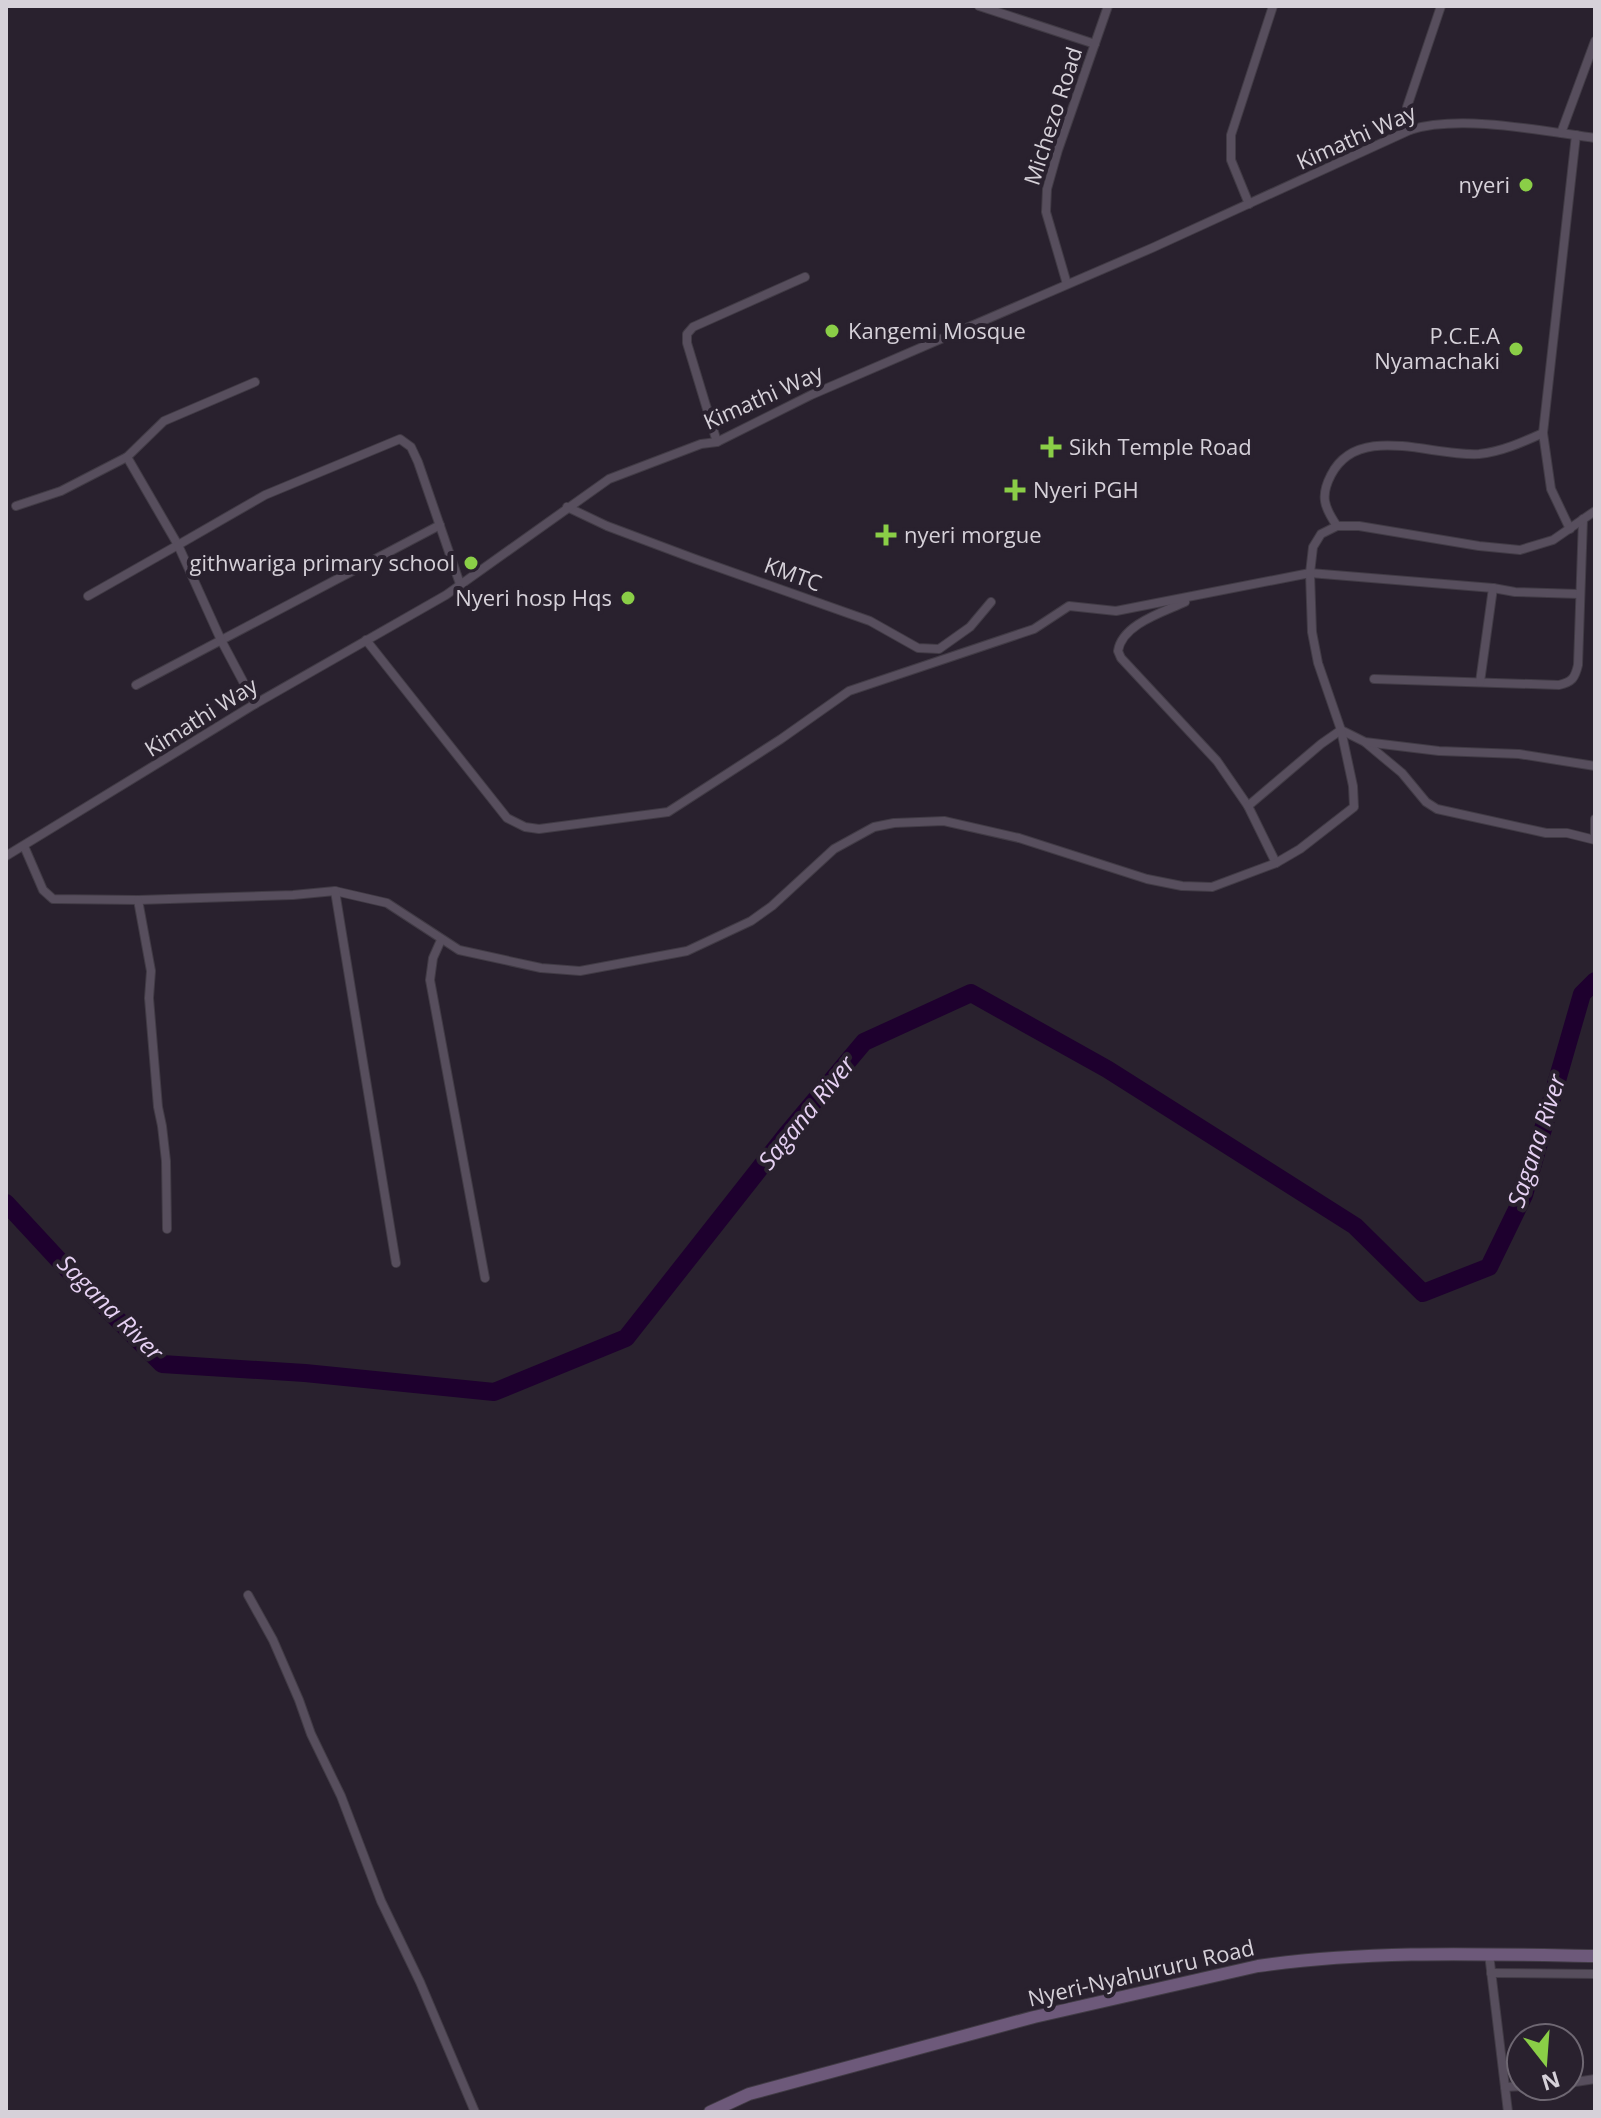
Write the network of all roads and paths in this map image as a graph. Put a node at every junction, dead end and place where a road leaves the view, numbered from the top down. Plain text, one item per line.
1 (979, 6) edge
2 (1108, 6) edge
3 (1273, 6) edge
4 (1441, 6) edge
5 (1595, 41) edge
6 (1095, 44) junction
7 (1410, 130) junction
8 (1561, 133) junction
9 (1576, 135) junction
10 (1595, 138) edge
11 (1249, 204) junction
12 (805, 277) dead end
13 (1067, 284) junction
14 (255, 382) dead end
15 (1543, 433) junction
16 (717, 442) junction
17 (127, 457) junction
18 (16, 506) dead end
19 (567, 507) junction
20 (1595, 511) edge
21 (1583, 519) junction
22 (440, 525) junction
23 (1337, 526) junction
24 (1570, 529) junction
25 (178, 545) junction
26 (1310, 573) junction
27 (460, 584) junction
28 (1493, 588) junction
29 (1579, 594) junction
30 (88, 596) dead end
31 (1197, 596) junction
32 (991, 602) dead end
33 (221, 640) junction
34 (366, 640) junction
35 (1374, 679) dead end
36 (1480, 682) junction
37 (136, 685) dead end
38 (255, 704) junction
39 (1341, 730) junction
40 (1365, 742) junction
41 (1595, 766) edge
42 (1248, 806) junction
43 (1595, 819) edge
44 (1595, 838) edge
45 (24, 846) junction
46 (6, 856) edge
47 (1276, 863) junction
48 (335, 891) junction
49 (138, 900) junction
50 (441, 940) junction
51 (167, 1229) dead end
52 (396, 1263) dead end
53 (485, 1278) dead end
54 (248, 1595) dead end
55 (1489, 1954) junction
56 (1595, 1956) edge
57 (1491, 1973) junction
58 (1595, 1974) edge
59 (1505, 2087) edge
60 (475, 2112) edge
61 (710, 2112) edge

1 - 6 street
2 - 6 street, Michezo Road
3 - 11 street
4 - 7 street
5 - 8 street
6 - 13 street, Michezo Road
7 - 8 street, Kimathi Way
7 - 11 street, Kimathi Way
8 - 9 street, Kimathi Way
9 - 10 street, Kimathi Way
9 - 15 street
11 - 13 street, Kimathi Way
12 - 16 street
13 - 16 street, Kimathi Way
14 - 17 street
15 - 23 street
15 - 24 street
16 - 19 street, Kimathi Way
17 - 18 street
17 - 25 street
19 - 27 street, Kimathi Way
19 - 32 street, KMTC
20 - 21 street
21 - 24 street
21 - 29 street
22 - 25 street
22 - 27 street
22 - 33 street
23 - 24 street
23 - 26 street
25 - 30 street
25 - 33 street
26 - 28 street
26 - 31 street
26 - 39 street
27 - 34 street, Kimathi Way
28 - 29 street
28 - 36 street
29 - 36 street
31 - 34 street
31 - 42 street
33 - 37 street
33 - 38 street
34 - 38 street, Kimathi Way
35 - 36 street
38 - 45 street, Kimathi Way
39 - 40 street
39 - 42 street
39 - 47 street
40 - 41 street
40 - 44 street
42 - 47 street
43 - 44 street
45 - 46 street, Kimathi Way
45 - 49 street
47 - 50 street
48 - 49 street
48 - 50 street
48 - 52 street
49 - 51 street
50 - 53 street
54 - 60 street
55 - 56 main road, Nyeri-Nyahururu Road
55 - 57 street
55 - 61 main road, Nyeri-Nyahururu Road
57 - 58 street
57 - 59 street

